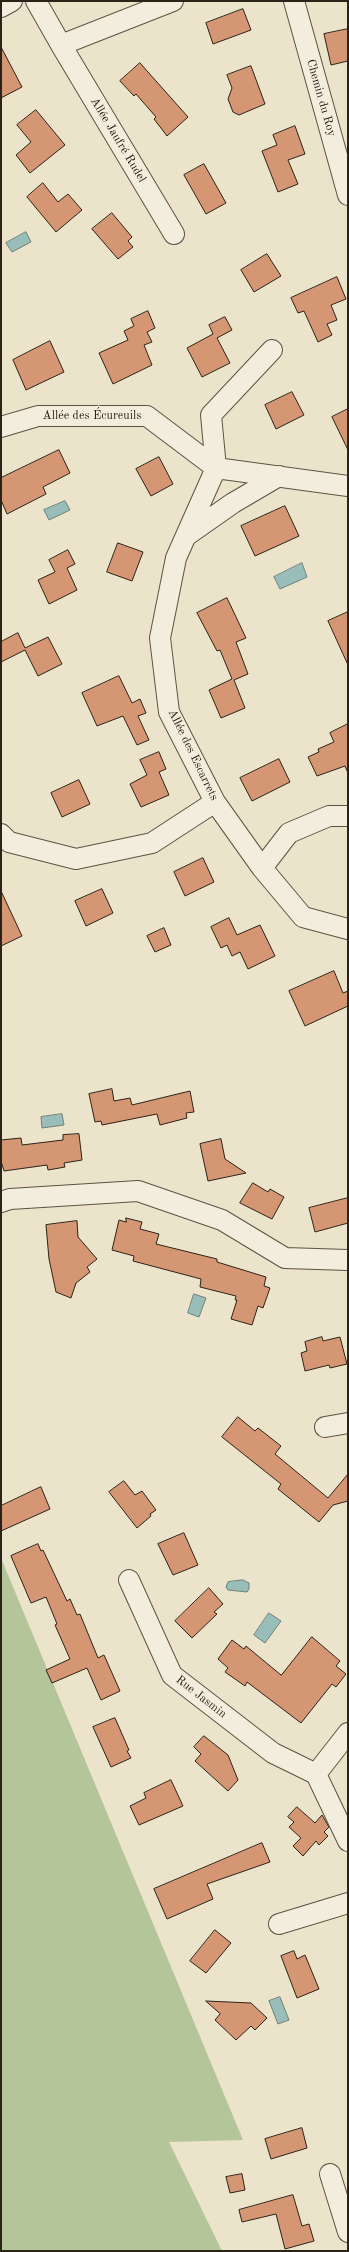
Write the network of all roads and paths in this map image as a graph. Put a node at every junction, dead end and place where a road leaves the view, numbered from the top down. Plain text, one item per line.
1 (12, 1) edge
2 (36, 1) edge
3 (173, 1) edge
4 (294, 1) edge
5 (1, 7) edge
6 (61, 45) junction
7 (348, 195) edge
8 (174, 234) dead end
9 (272, 350) dead end
10 (1, 428) edge
11 (216, 468) junction
12 (279, 476) junction
13 (348, 486) edge
14 (186, 536) junction
15 (215, 802) junction
16 (348, 816) edge
17 (1, 834) edge
18 (262, 868) junction
19 (348, 929) edge
20 (1, 1202) edge
21 (348, 1260) edge
22 (348, 1423) edge
23 (325, 1427) dead end
24 (129, 1580) dead end
25 (348, 1733) edge
26 (316, 1774) junction
27 (348, 1841) edge
28 (348, 1903) edge
29 (279, 1924) dead end
30 (330, 2174) dead end
31 (348, 2232) edge

1 - 5 street
2 - 6 street, Allée Jaufré Rudel
3 - 6 street
4 - 7 street, Chemin du Roy
6 - 8 street, Allée Jaufré Rudel
9 - 11 street
10 - 11 street, Allée des Écureuils
11 - 12 street
11 - 14 street, Allée des Escarrets
12 - 13 street
12 - 14 street
14 - 15 street, Allée des Escarrets
15 - 17 street
15 - 18 street, Allée des Escarrets
16 - 18 street
18 - 19 street, Allée des Escarrets
20 - 21 street
22 - 23 street
24 - 26 street, Rue Jasmin
25 - 26 street
26 - 27 street
28 - 29 street
30 - 31 street

